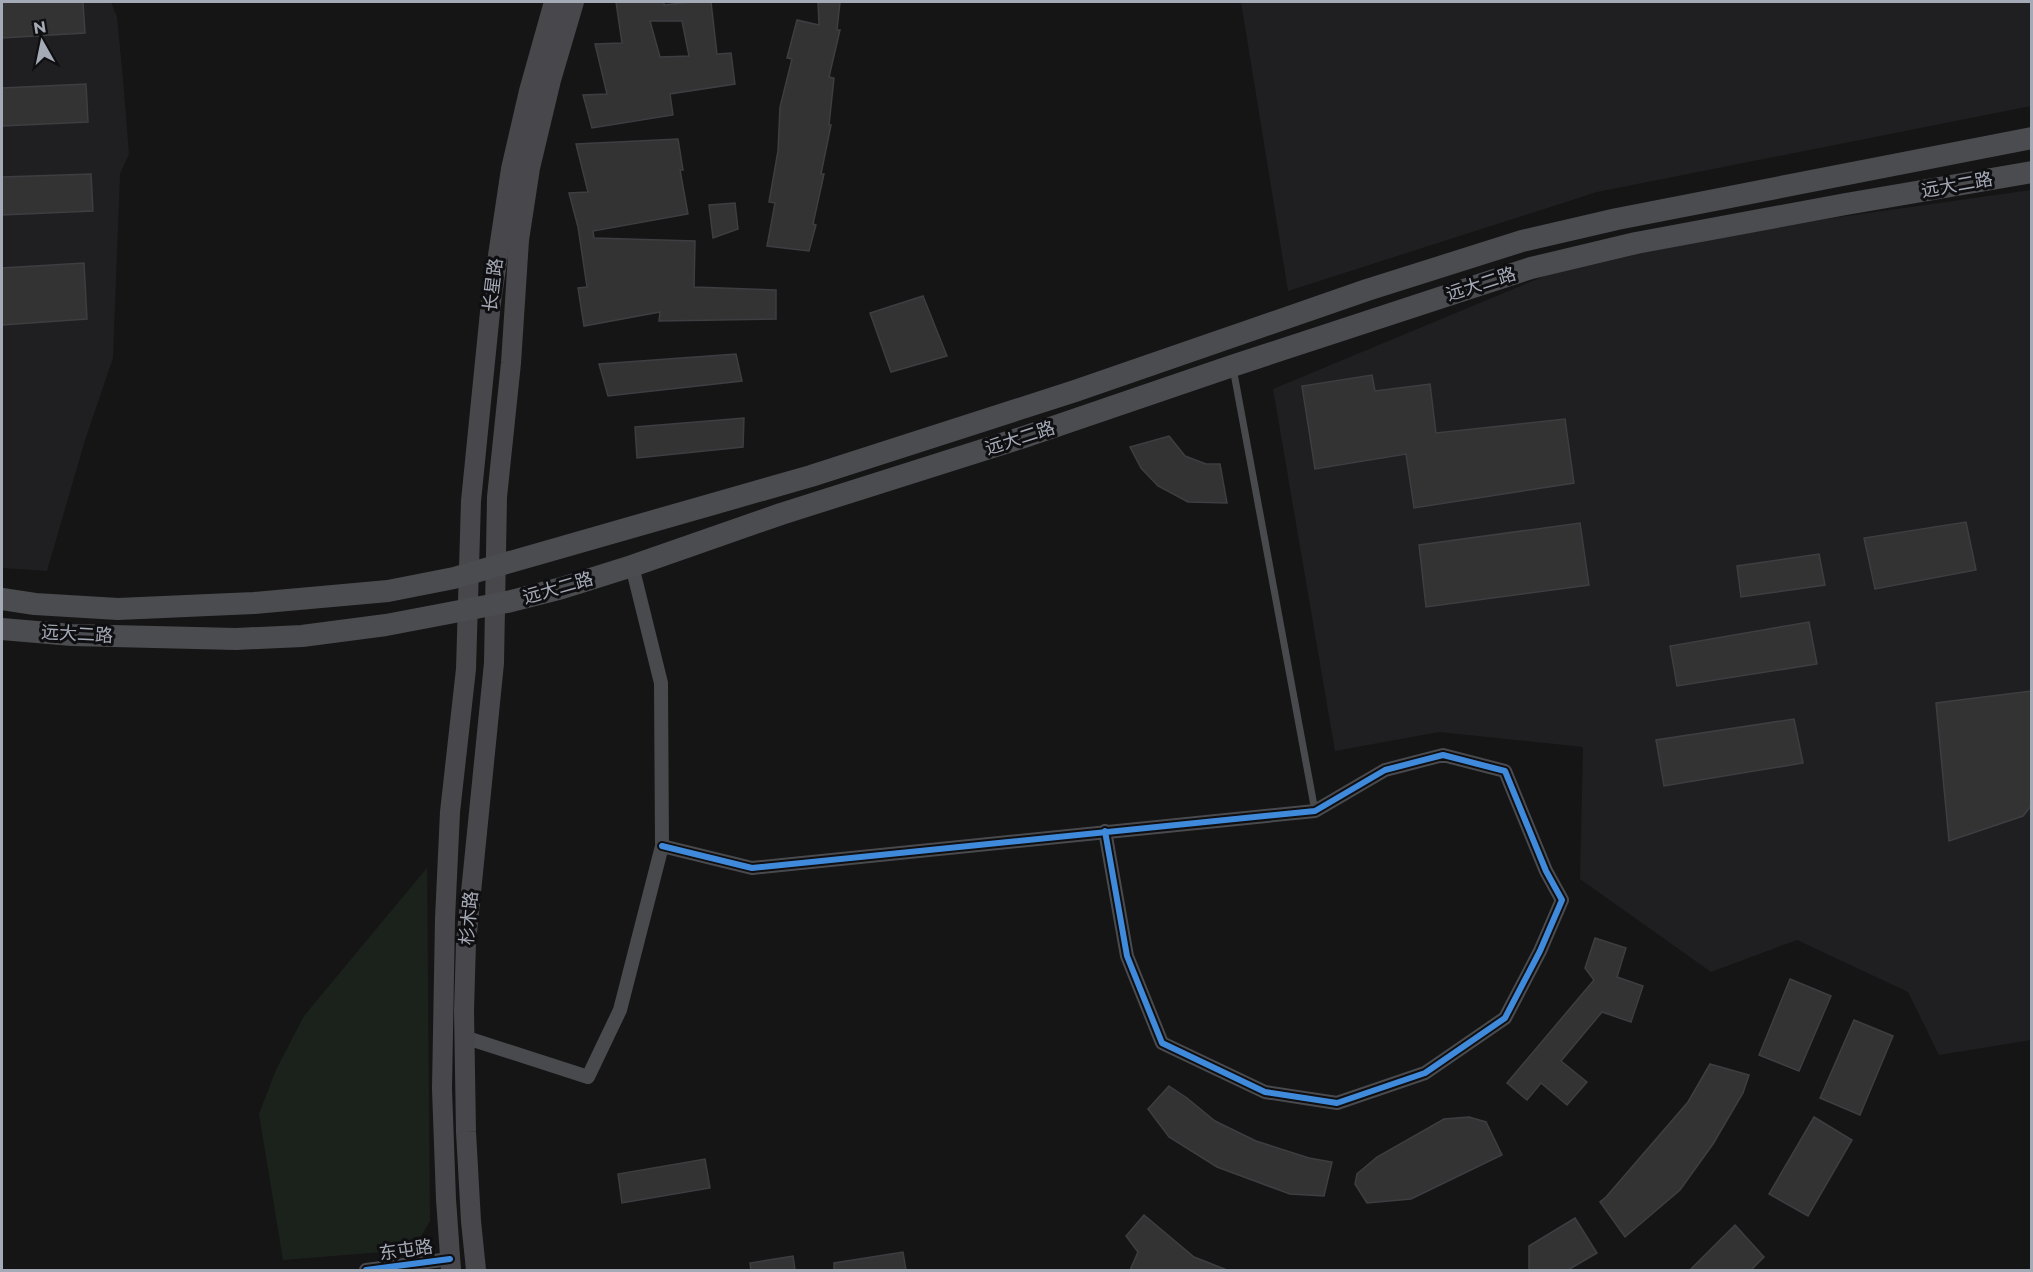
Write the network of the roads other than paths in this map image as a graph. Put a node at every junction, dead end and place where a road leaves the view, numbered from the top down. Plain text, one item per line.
1 (554, 2) edge
2 (574, 2) edge
3 (2031, 138) edge
4 (2031, 172) edge
5 (1232, 366) junction
6 (632, 566) junction
7 (496, 567) junction
8 (468, 574) junction
9 (2, 599) edge
10 (495, 604) junction
11 (467, 610) junction
12 (2, 629) edge
13 (1315, 811) junction
14 (1105, 831) junction
15 (662, 846) junction
16 (464, 1037) junction
17 (451, 1265) edge
18 (366, 1270) edge
19 (476, 1270) edge

1 - 8 main road, 长星路
2 - 7 main road, 长星路
3 - 7 main road, 远大二路
4 - 5 main road, 远大二路
5 - 6 main road, 远大二路
5 - 13 lane
6 - 10 main road, 远大二路
6 - 15 street
7 - 8 main road, 远大二路
7 - 10 main road, 杉木路
8 - 9 main road, 远大二路
8 - 11 main road, 杉木路
10 - 11 main road, 远大二路
10 - 16 main road, 杉木路
11 - 12 main road, 远大二路
11 - 17 main road, 杉木路
13 - 14 street
13 - 14 street
14 - 15 street
15 - 16 street
16 - 19 main road, 杉木路
17 - 18 street, 东屯路

